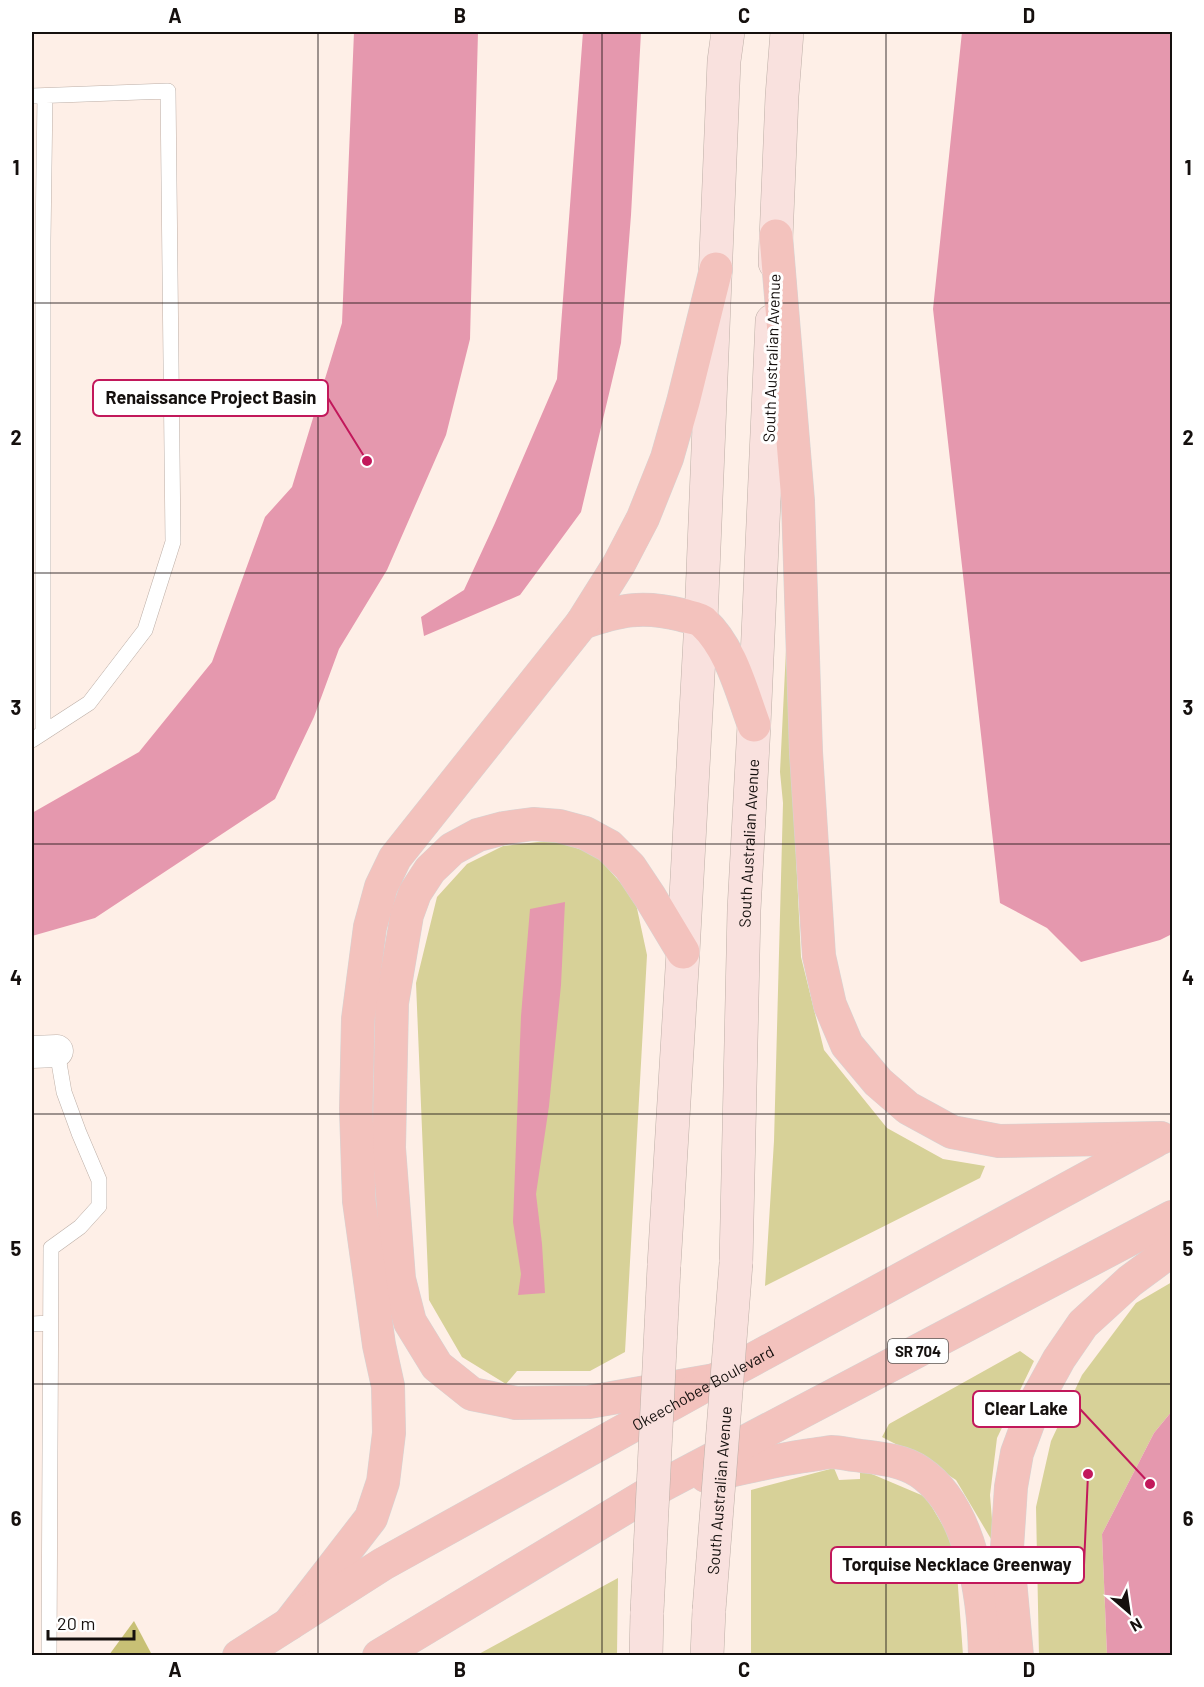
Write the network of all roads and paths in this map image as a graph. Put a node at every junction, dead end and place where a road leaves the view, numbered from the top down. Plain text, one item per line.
1 (728, 32) edge
2 (787, 32) edge
3 (38, 96) edge
4 (776, 236) junction
5 (37, 241) edge
6 (716, 269) junction
7 (37, 377) edge
8 (37, 523) edge
9 (701, 620) junction
10 (582, 624) junction
11 (37, 669) edge
12 (754, 725) junction
13 (38, 736) edge
14 (684, 952) junction
15 (44, 1051) edge
16 (1167, 1135) edge
17 (1173, 1217) edge
18 (1173, 1250) edge
19 (50, 1323) junction
20 (32, 1324) edge
21 (716, 1380) junction
22 (663, 1485) junction
23 (289, 1624) junction
24 (49, 1656) edge
25 (239, 1656) edge
26 (379, 1656) edge
27 (646, 1656) edge
28 (707, 1656) edge
29 (985, 1656) edge
30 (1017, 1656) edge

1 - 6 main road
2 - 4 main road, South Australian Avenue
3 - 5 lane
3 - 13 lane
4 - 12 main road, South Australian Avenue
4 - 16 main road
5 - 7 lane
6 - 9 main road
6 - 10 main road
7 - 8 lane
8 - 11 lane
9 - 10 main road
9 - 12 main road
9 - 14 main road
10 - 23 main road
11 - 13 lane
12 - 28 main road, South Australian Avenue, bridge
14 - 21 main road
14 - 27 main road, bridge
15 - 19 lane
16 - 21 main road, Okeechobee Boulevard
17 - 22 main road, SR 704
18 - 30 main road
19 - 20 lane
19 - 24 lane
21 - 23 main road, Okeechobee Boulevard
22 - 26 main road, SR 704
22 - 29 main road
23 - 25 main road, Okeechobee Boulevard

